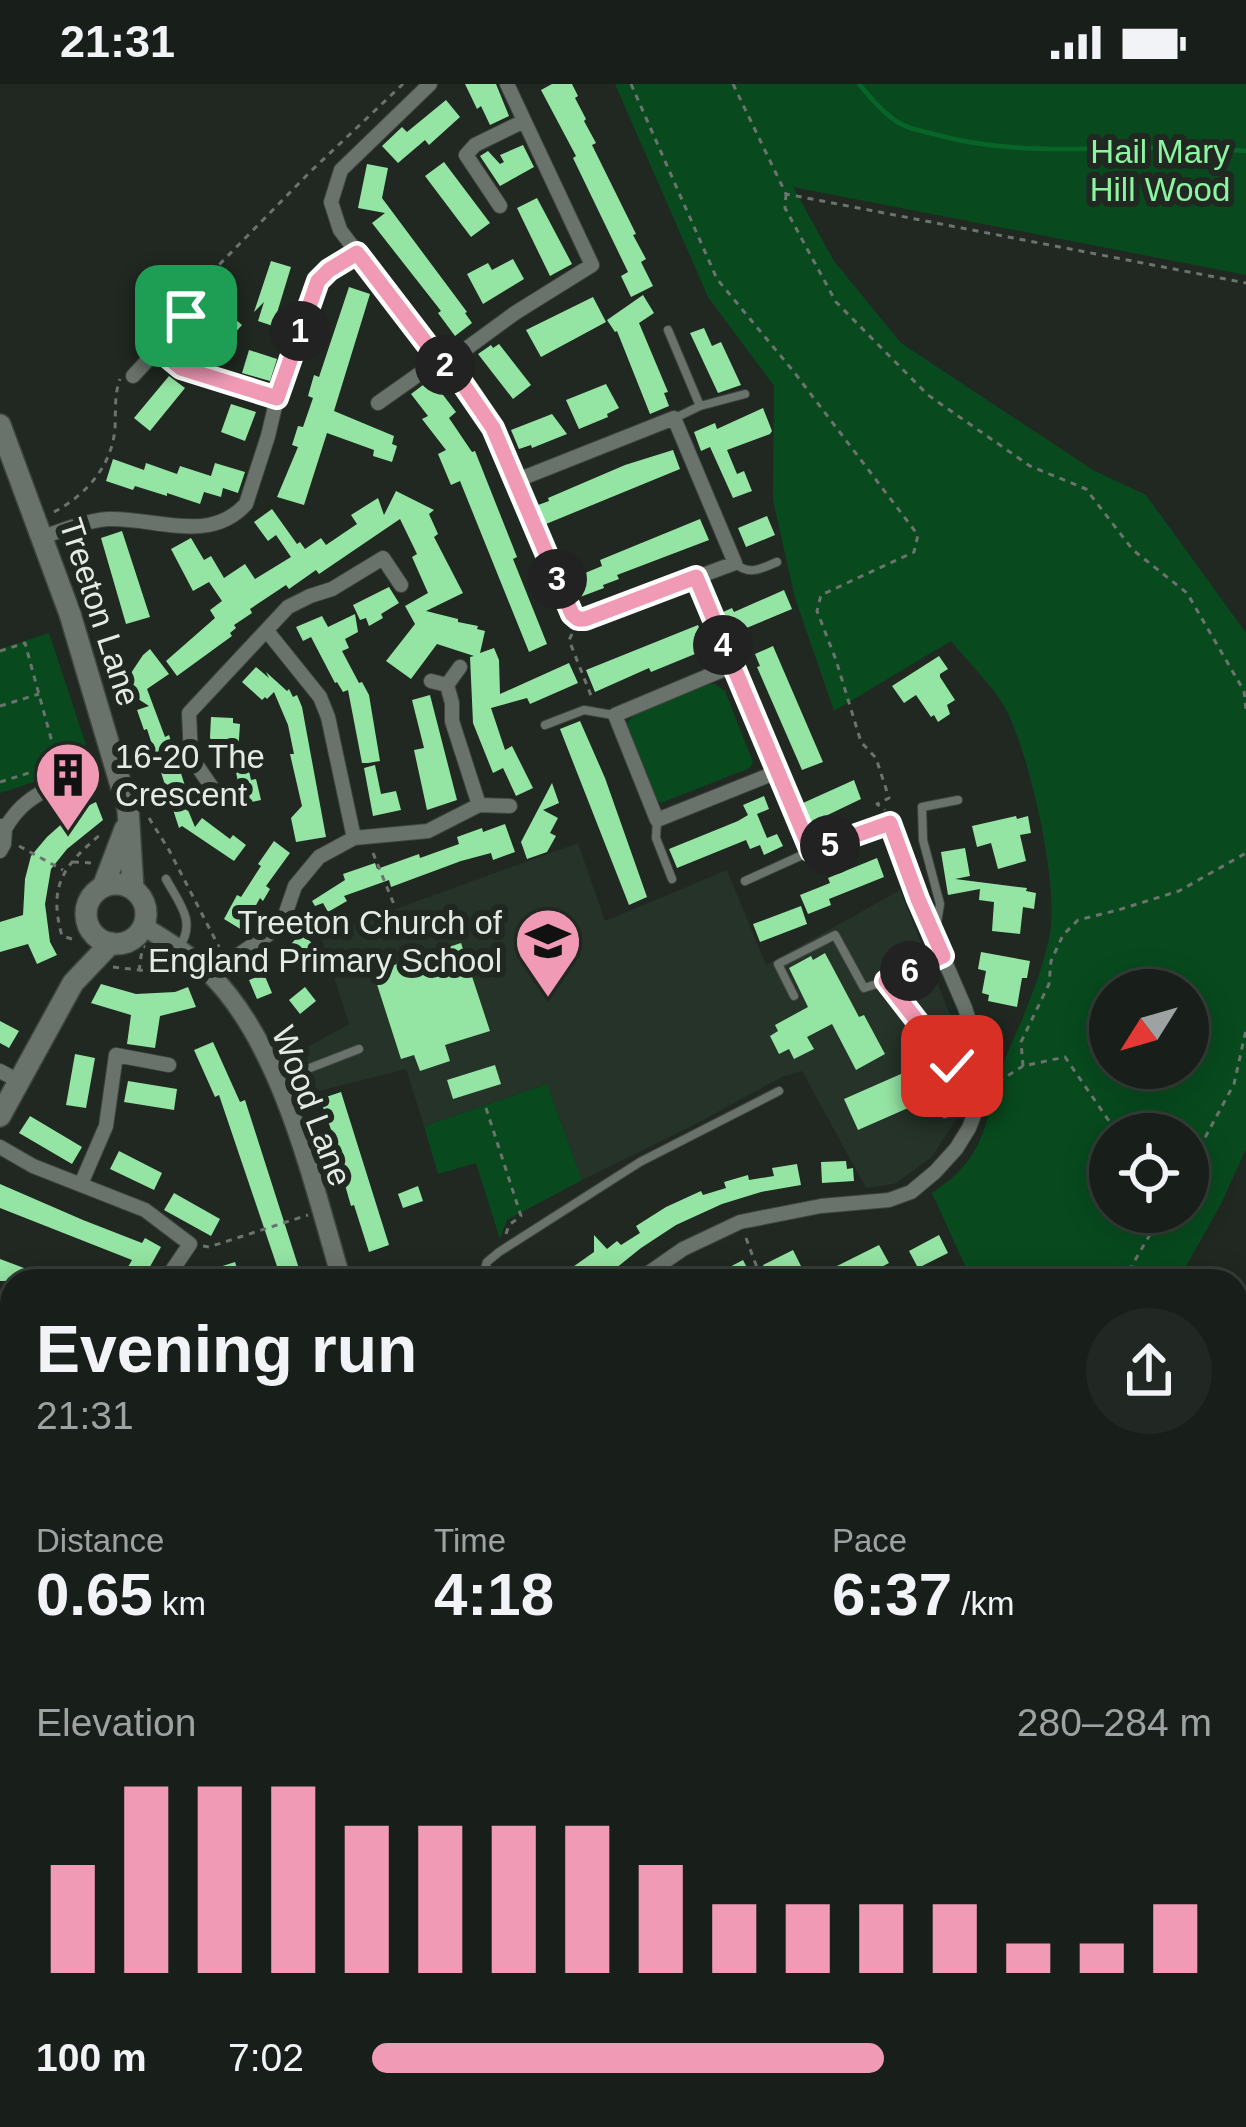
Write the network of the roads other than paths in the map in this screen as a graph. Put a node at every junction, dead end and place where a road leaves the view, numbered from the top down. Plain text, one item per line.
1 (430, 84) edge
2 (507, 84) edge
3 (524, 121) junction
4 (500, 206) dead end
5 (357, 253) junction
6 (220, 296) dead end
7 (186, 316) joint
8 (668, 330) dead end
9 (158, 349) junction
10 (442, 362) junction
11 (133, 376) dead end
12 (745, 394) dead end
13 (277, 398) junction
14 (378, 404) dead end
15 (700, 406) junction
16 (674, 418) junction
17 (0, 425) edge
18 (515, 481) junction
19 (43, 537) junction
20 (777, 562) dead end
21 (735, 563) junction
22 (696, 577) junction
23 (400, 585) dead end
24 (267, 631) junction
25 (732, 666) junction
26 (460, 667) dead end
27 (614, 715) junction
28 (544, 725) dead end
29 (777, 772) junction
30 (59, 783) dead end
31 (958, 800) dead end
32 (222, 802) dead end
33 (478, 805) junction
34 (511, 806) dead end
35 (138, 820) junction
36 (657, 820) junction
37 (2, 836) edge
38 (361, 838) junction
39 (811, 851) junction
40 (166, 879) dead end
41 (672, 879) dead end
42 (745, 881) dead end
43 (103, 887) junction
44 (133, 889) junction
45 (143, 926) junction
46 (79, 930) junction
47 (940, 949) junction
48 (184, 952) junction
49 (110, 955) junction
50 (210, 974) junction
51 (886, 981) junction
52 (73, 983) junction
53 (794, 997) dead end
54 (359, 1049) dead end
55 (169, 1065) dead end
56 (10, 1076) edge
57 (278, 1081) junction
58 (779, 1091) dead end
59 (945, 1114) dead end
60 (0, 1116) edge
61 (0, 1147) edge
62 (81, 1184) junction
63 (173, 1269) edge
64 (338, 1269) edge
65 (485, 1269) edge
66 (655, 1269) edge

1 - 5 street
2 - 3 street
3 - 4 street
3 - 10 street
5 - 10 street
5 - 13 street
6 - 7 lane
7 - 9 street
8 - 15 lane
9 - 11 street
9 - 13 street
10 - 14 street
10 - 18 street
12 - 15 lane
13 - 19 street
15 - 16 lane
16 - 18 street
16 - 21 street
17 - 19 main road, Treeton Lane
18 - 22 street
19 - 35 main road, Treeton Lane
20 - 21 lane
21 - 22 street
22 - 25 street
23 - 24 street
24 - 32 street
24 - 38 street
25 - 27 street
25 - 29 street
26 - 33 street
27 - 28 lane
27 - 36 street
29 - 36 street
29 - 39 street
30 - 37 street
31 - 47 lane
33 - 34 street
33 - 38 street
35 - 43 main road
35 - 44 main road, Treeton Lane
36 - 41 lane
38 - 50 street
39 - 42 lane
39 - 47 street
40 - 48 lane
43 - 44 main road
43 - 46 main road
44 - 45 main road
45 - 48 street, Wood Lane
45 - 49 main road
46 - 49 main road
46 - 52 main road
47 - 51 lane
47 - 66 street
48 - 50 street, Wood Lane
49 - 52 main road
50 - 57 street, Wood Lane
51 - 53 lane
51 - 59 lane
52 - 56 main road
54 - 57 lane
55 - 62 street
56 - 60 main road
57 - 64 street, Wood Lane
58 - 65 lane
61 - 62 street
62 - 63 street

